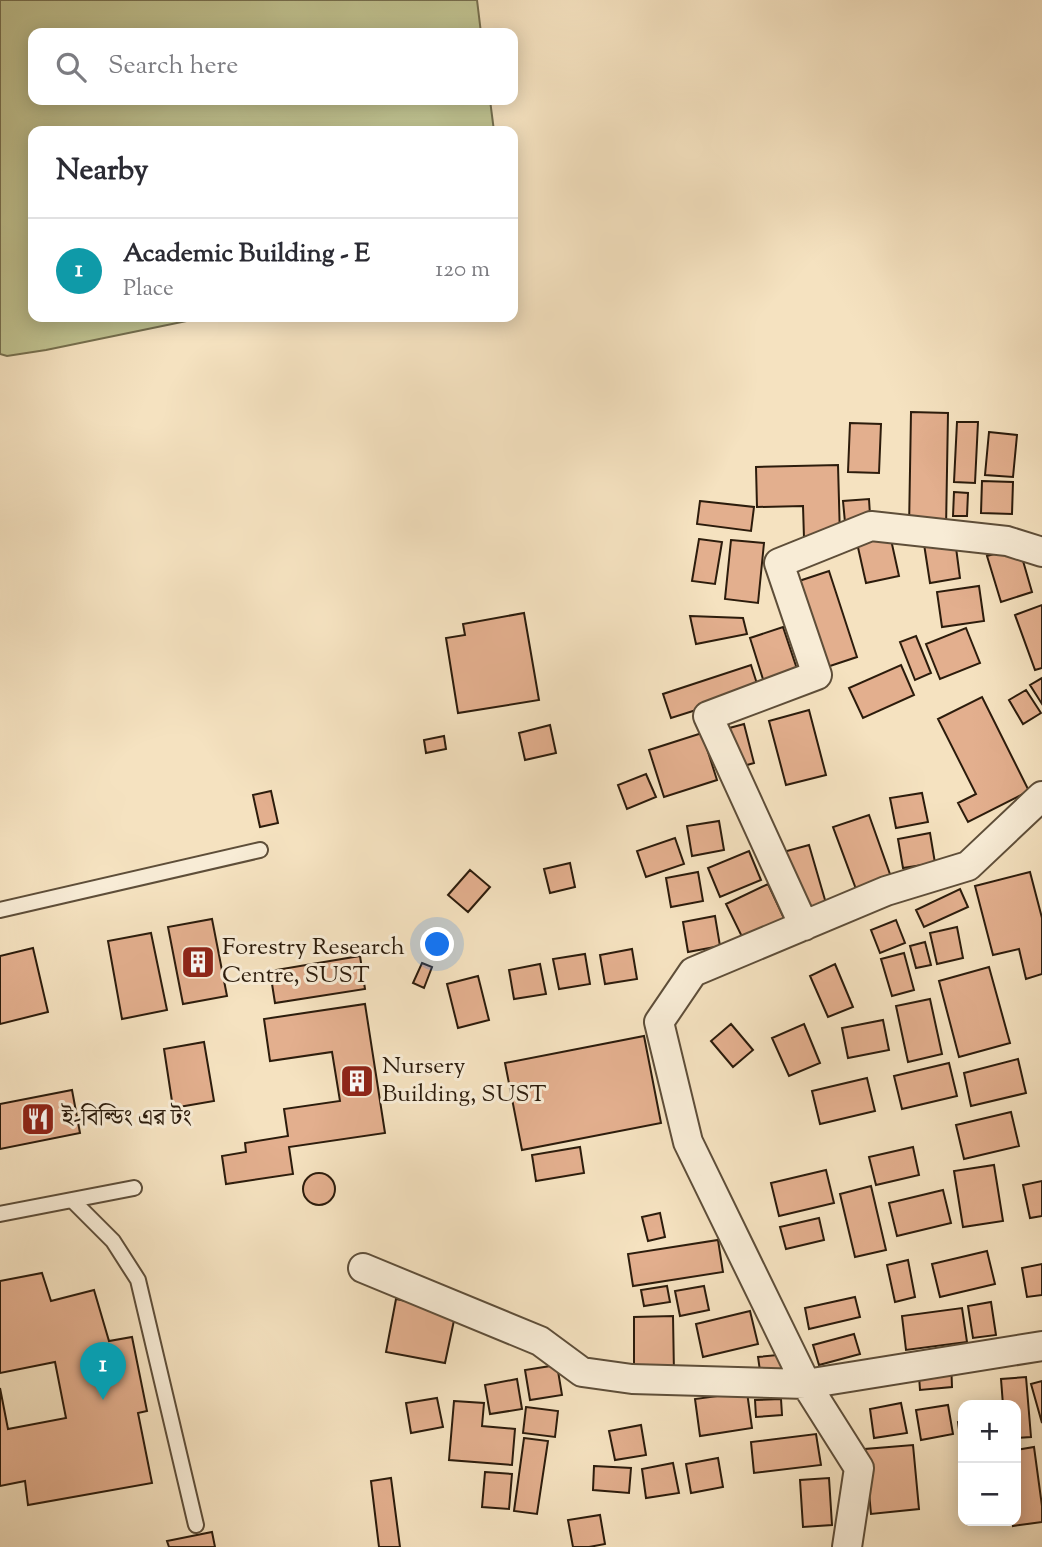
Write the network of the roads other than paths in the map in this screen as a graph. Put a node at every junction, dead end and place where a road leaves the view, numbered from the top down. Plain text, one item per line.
1 (1042, 552) edge
2 (1042, 796) edge
3 (260, 850) dead end
4 (0, 909) edge
5 (804, 926) junction
6 (134, 1188) dead end
7 (72, 1200) junction
8 (0, 1214) edge
9 (363, 1268) dead end
10 (1042, 1346) edge
11 (806, 1384) junction
12 (196, 1525) dead end
13 (847, 1547) edge

1 - 5 street
2 - 5 street
3 - 4 lane
5 - 11 street
6 - 7 lane
7 - 8 lane
7 - 12 lane
9 - 11 street
10 - 11 street
11 - 13 street

